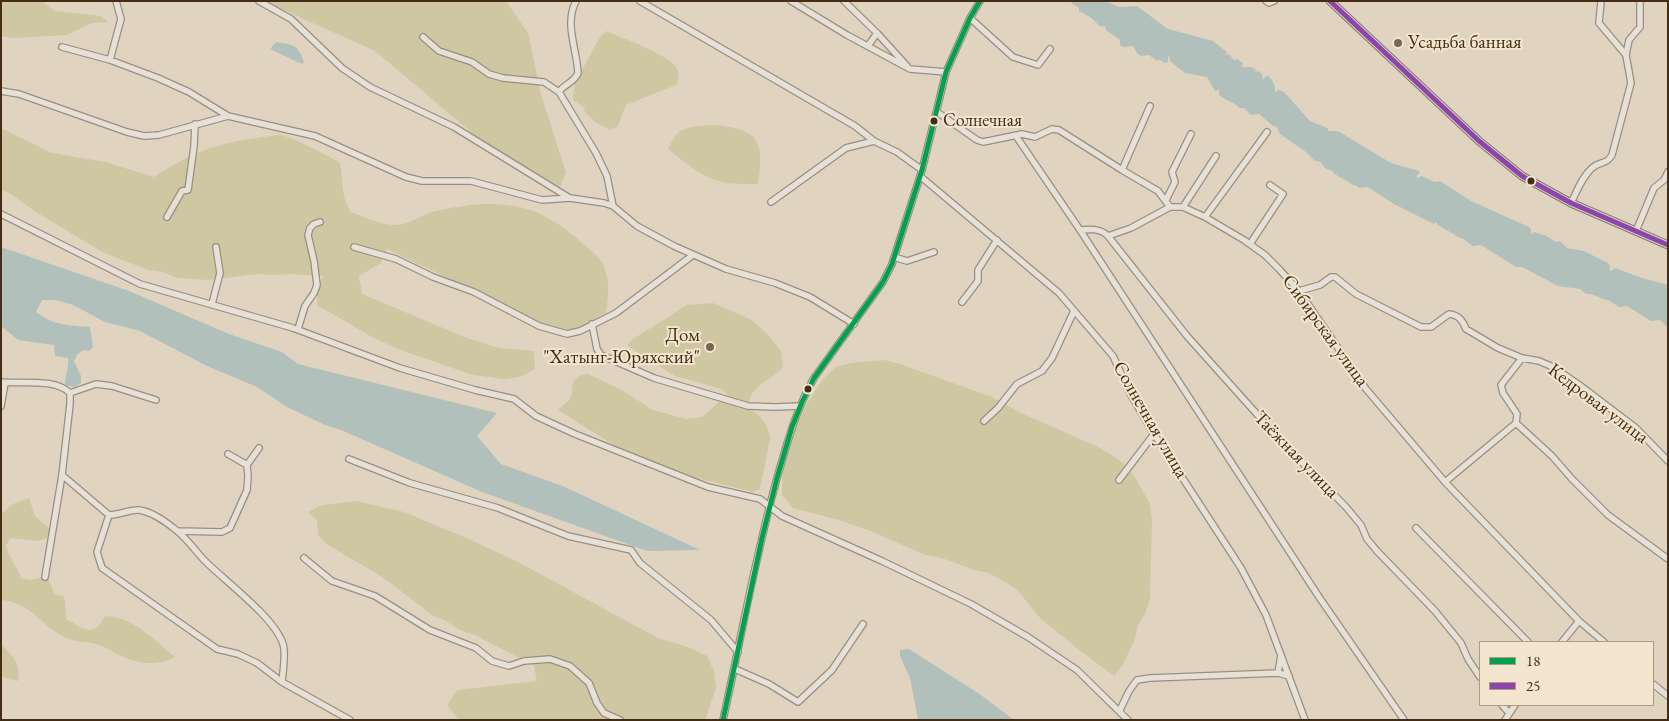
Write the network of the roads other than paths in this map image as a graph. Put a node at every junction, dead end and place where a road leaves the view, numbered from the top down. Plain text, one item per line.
1 (116, 1) edge
2 (259, 1) edge
3 (576, 1) edge
4 (640, 1) edge
5 (791, 1) edge
6 (844, 1) edge
7 (980, 1) edge
8 (1266, 1) edge
9 (1274, 1) edge
10 (1330, 1) edge
11 (1640, 1) edge
12 (1601, 2) edge
13 (970, 18) junction
14 (877, 33) junction
15 (423, 37) dead end
16 (868, 46) junction
17 (62, 47) dead end
18 (1050, 49) dead end
19 (1626, 55) junction
20 (110, 60) junction
21 (910, 69) junction
22 (946, 72) junction
23 (1, 91) edge
24 (559, 92) junction
25 (1150, 106) dead end
26 (937, 112) junction
27 (228, 116) junction
28 (195, 124) junction
29 (1267, 132) dead end
30 (1190, 134) dead end
31 (1016, 136) junction
32 (874, 141) junction
33 (1216, 156) dead end
34 (1122, 170) junction
35 (1668, 172) edge
36 (921, 173) junction
37 (1270, 185) dead end
38 (570, 198) junction
39 (1166, 200) junction
40 (771, 202) dead end
41 (1571, 203) junction
42 (613, 206) junction
43 (1170, 207) junction
44 (1184, 207) junction
45 (1, 214) edge
46 (167, 216) dead end
47 (1205, 217) junction
48 (320, 222) dead end
49 (1080, 230) junction
50 (1636, 231) junction
51 (1108, 236) junction
52 (997, 240) junction
53 (1250, 244) junction
54 (1668, 245) edge
55 (216, 247) dead end
56 (354, 247) dead end
57 (934, 252) dead end
58 (693, 254) junction
59 (894, 257) junction
60 (1299, 291) junction
61 (962, 302) dead end
62 (212, 304) junction
63 (1074, 311) junction
64 (592, 324) junction
65 (854, 324) junction
66 (298, 330) junction
67 (1522, 358) junction
68 (3, 382) edge
69 (70, 393) junction
70 (156, 400) dead end
71 (1, 406) edge
72 (800, 406) junction
73 (984, 421) dead end
74 (1516, 423) junction
75 (1154, 434) junction
76 (259, 448) dead end
77 (228, 454) dead end
78 (348, 459) dead end
79 (1668, 460) edge
80 (247, 465) junction
81 (62, 475) junction
82 (1119, 480) dead end
83 (1445, 482) junction
84 (769, 506) junction
85 (110, 515) junction
86 (1416, 528) dead end
87 (178, 531) junction
88 (304, 558) dead end
89 (1668, 558) edge
90 (45, 577) dead end
91 (1579, 621) junction
92 (863, 624) dead end
93 (1527, 641) edge
94 (1563, 641) edge
95 (1603, 641) edge
96 (738, 652) junction
97 (1281, 652) junction
98 (735, 669) junction
99 (1278, 674) junction
100 (1289, 676) junction
101 (1479, 676) edge
102 (282, 682) junction
103 (1654, 685) edge
104 (1668, 696) edge
105 (1502, 706) edge
106 (1514, 706) edge
107 (1120, 710) junction
108 (1507, 718) edge
109 (350, 720) edge
110 (620, 720) edge
111 (723, 720) edge
112 (1128, 720) edge
113 (1305, 720) edge
114 (1404, 720) edge

1 - 20 street
2 - 38 street
3 - 24 street
4 - 32 street, Солнечная улица
5 - 16 street
6 - 14 street
7 - 13 street
8 - 9 street
10 - 41 main road
11 - 19 street
12 - 19 street
13 - 18 street
13 - 22 street
14 - 16 street
14 - 21 street
15 - 24 street
16 - 21 street
17 - 20 street
19 - 41 street
20 - 27 street
21 - 22 street
22 - 26 street
23 - 28 street
24 - 42 street
25 - 34 street
26 - 31 street
26 - 36 street
27 - 28 street
27 - 38 street
28 - 46 street
29 - 47 street
30 - 39 street
31 - 34 street
31 - 49 street
32 - 36 street, Солнечная улица
32 - 40 street
33 - 44 street
34 - 39 street
35 - 50 street
36 - 52 street, Солнечная улица
36 - 59 street
37 - 53 street
38 - 42 street
39 - 43 street
41 - 50 main road
42 - 58 street
43 - 44 street, Сибирская улица
43 - 51 street
44 - 47 street, Сибирская улица
45 - 62 street
47 - 53 street, Сибирская улица
48 - 66 street
49 - 51 street
49 - 114 street
50 - 54 main road
51 - 101 street, Таёжная улица
52 - 61 street
52 - 63 street, Солнечная улица
53 - 60 street, Сибирская улица
55 - 62 street
56 - 64 street
57 - 59 street
58 - 64 street
58 - 65 street
59 - 65 street
60 - 67 street, Кедровая улица
60 - 83 street, Сибирская улица
62 - 66 street
63 - 73 street
63 - 75 street, Солнечная улица
64 - 72 street
65 - 72 street
66 - 84 street
67 - 74 street
67 - 79 street, Кедровая улица
68 - 69 street
68 - 71 street
69 - 70 street
69 - 81 street
72 - 84 street
74 - 83 street
74 - 89 street
75 - 82 street
75 - 97 street, Солнечная улица
76 - 80 street
77 - 80 street
78 - 96 street
80 - 87 street
81 - 85 street
81 - 90 street
83 - 91 street, Сибирская улица
84 - 96 street
84 - 107 street
85 - 87 street
85 - 102 street
86 - 93 street
87 - 102 street
88 - 110 street
91 - 94 street
91 - 95 street, Сибирская улица
92 - 98 street
96 - 98 street
97 - 99 street
97 - 100 street, Солнечная улица
98 - 111 street
99 - 100 street
99 - 107 street
100 - 113 street, Солнечная улица
102 - 109 street
103 - 104 street
105 - 108 street
106 - 108 street
107 - 112 street

